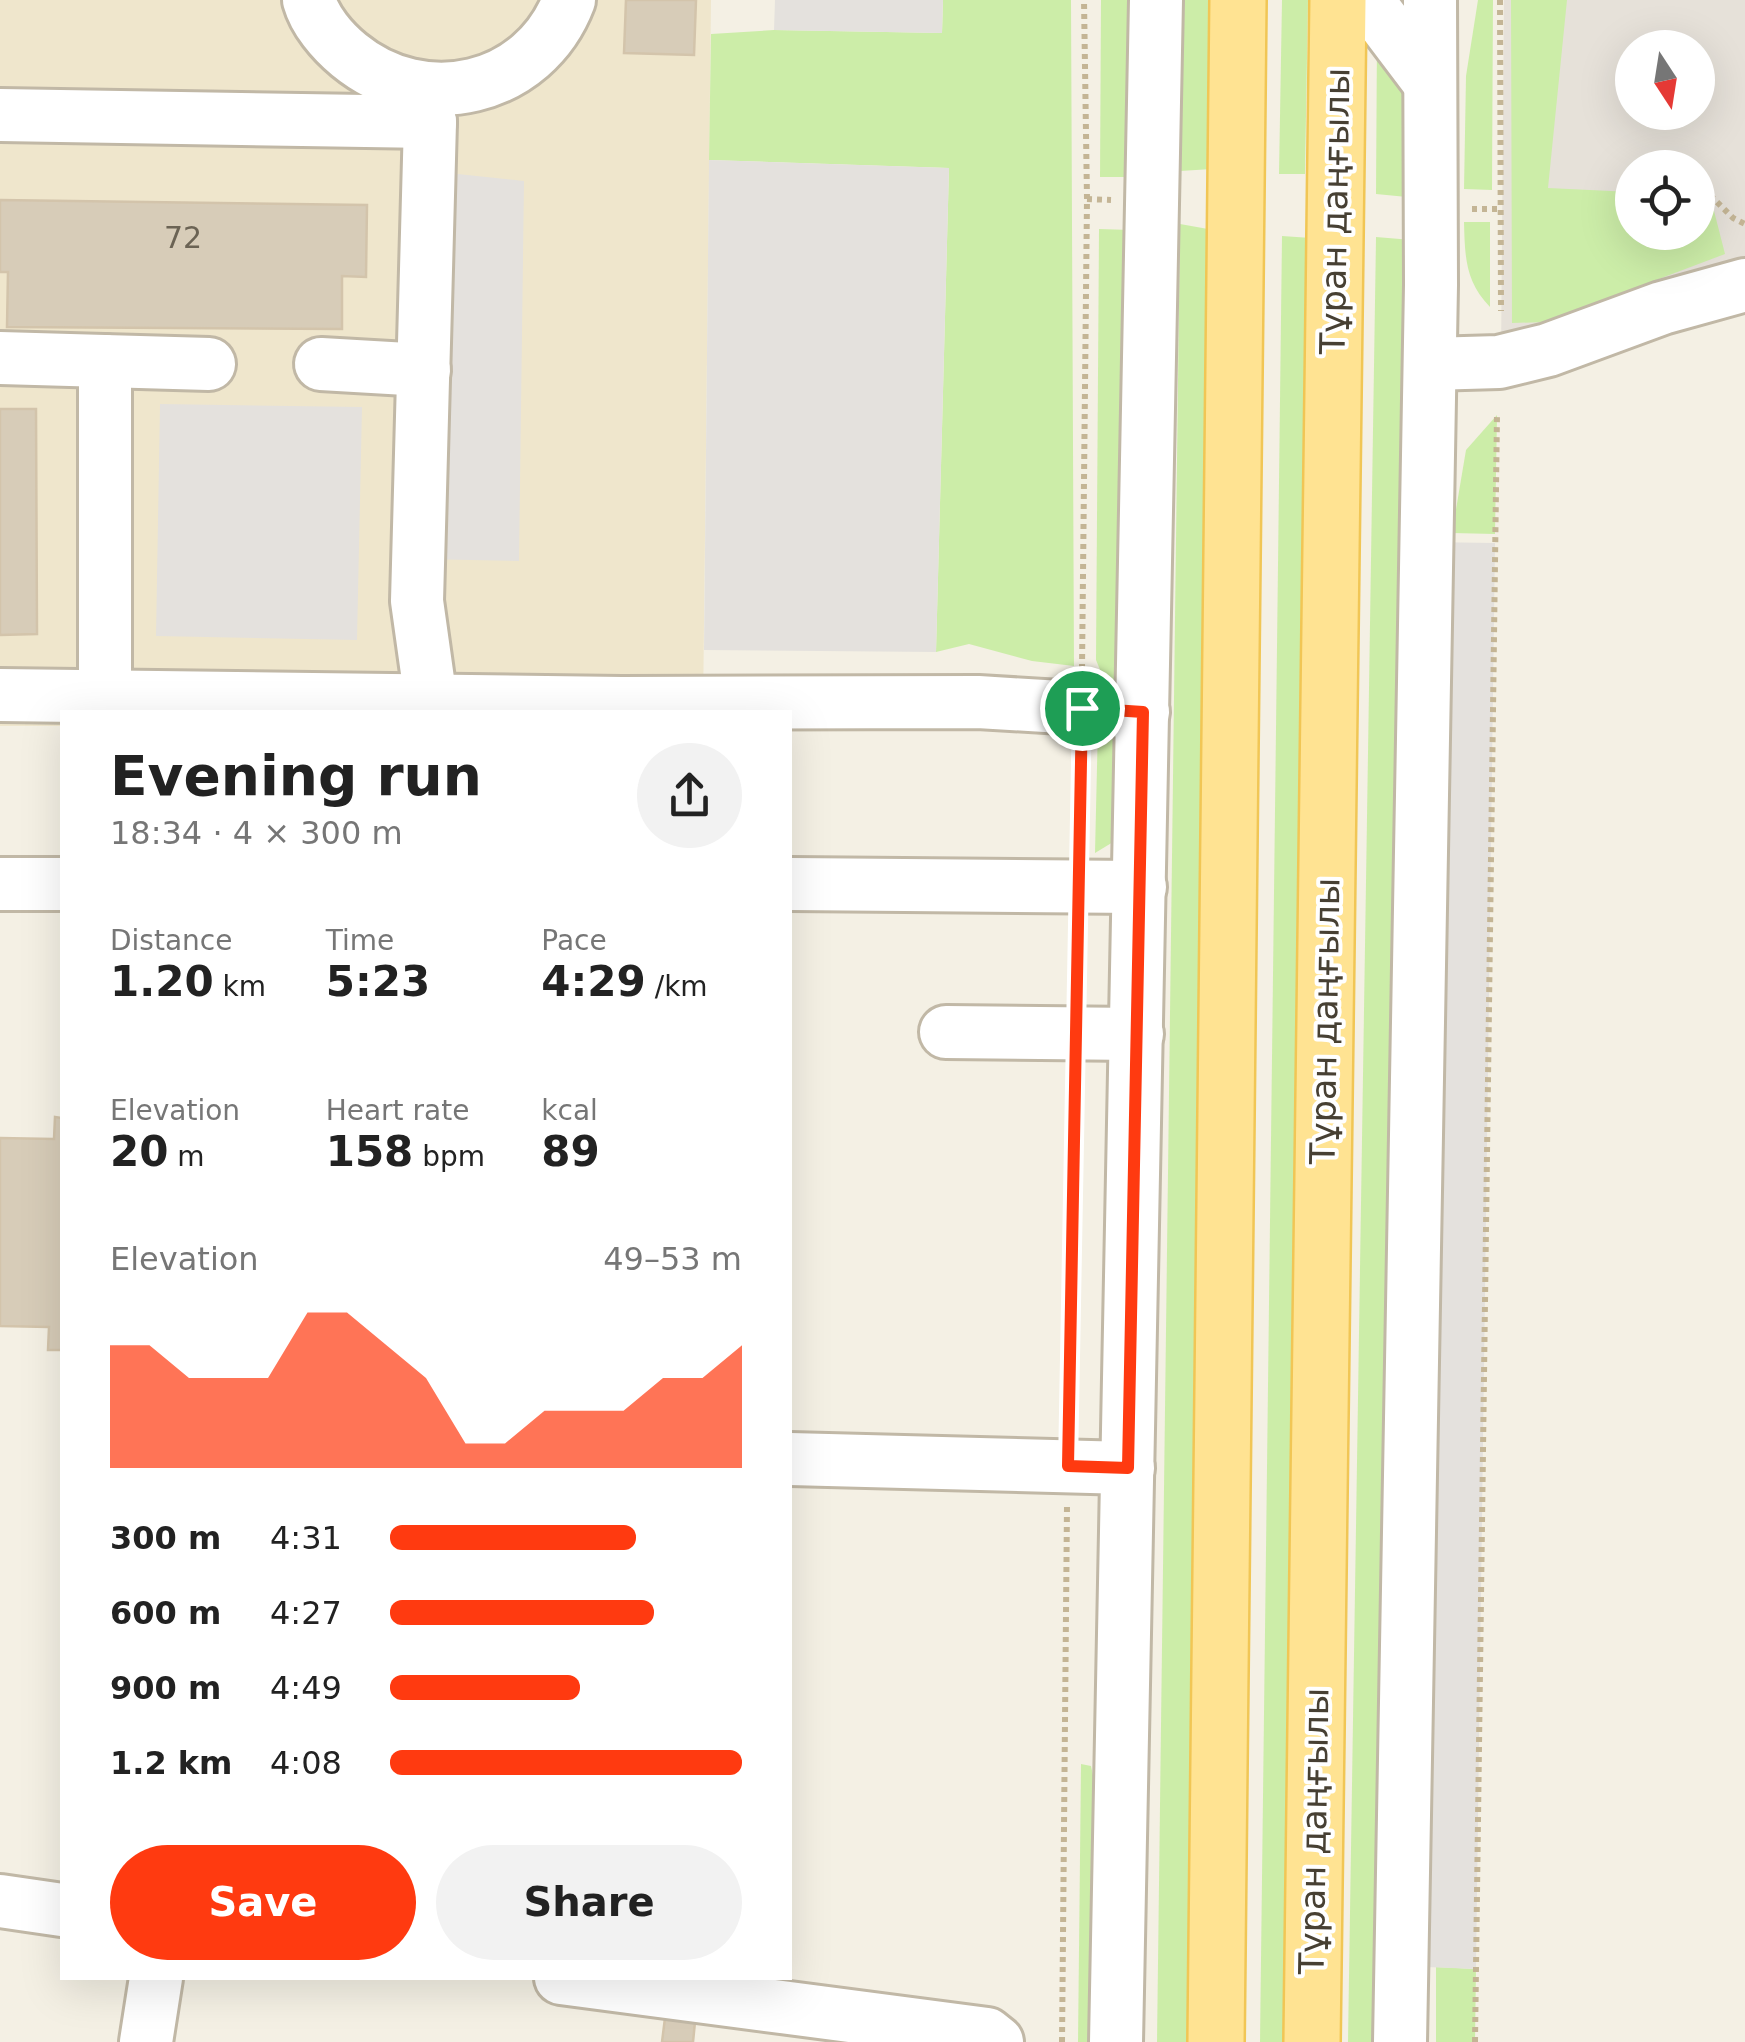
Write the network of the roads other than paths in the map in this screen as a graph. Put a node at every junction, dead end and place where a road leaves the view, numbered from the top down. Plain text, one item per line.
1 (309, 0) edge
2 (570, 0) edge
3 (1156, 0) edge
4 (1238, 0) edge
5 (1338, 0) edge
6 (1367, 0) edge
7 (1430, 0) edge
8 (1430, 82) junction
9 (420, 105) junction
10 (0, 115) edge
11 (1745, 286) edge
12 (0, 358) edge
13 (105, 361) junction
14 (209, 364) dead end
15 (320, 364) dead end
16 (1430, 364) junction
17 (424, 370) junction
18 (0, 695) edge
19 (105, 696) junction
20 (432, 701) junction
21 (1143, 712) junction
22 (0, 884) edge
23 (60, 884) edge
24 (792, 884) edge
25 (1140, 888) junction
26 (946, 1032) dead end
27 (1136, 1034) junction
28 (792, 1459) edge
29 (1128, 1468) junction
30 (0, 1900) edge
31 (60, 1910) edge
32 (156, 1980) edge
33 (576, 1980) edge
34 (146, 2042) edge
35 (997, 2042) edge
36 (1116, 2042) edge
37 (1216, 2042) edge
38 (1312, 2042) edge
39 (1400, 2042) edge

1 - 9 street
2 - 9 street
3 - 21 street
4 - 37 main road
5 - 38 main road, Тұран даңғылы
6 - 8 street
7 - 8 street
8 - 16 street
9 - 10 street
9 - 17 street
11 - 16 street
12 - 13 street
13 - 14 street
13 - 19 street
15 - 17 street
16 - 39 street
17 - 20 street
18 - 19 street
19 - 20 street
20 - 21 street
21 - 25 street
22 - 23 street
24 - 25 street
25 - 27 street
26 - 27 street
27 - 29 street
28 - 29 street
29 - 36 street
30 - 31 street
32 - 34 street
33 - 35 street

